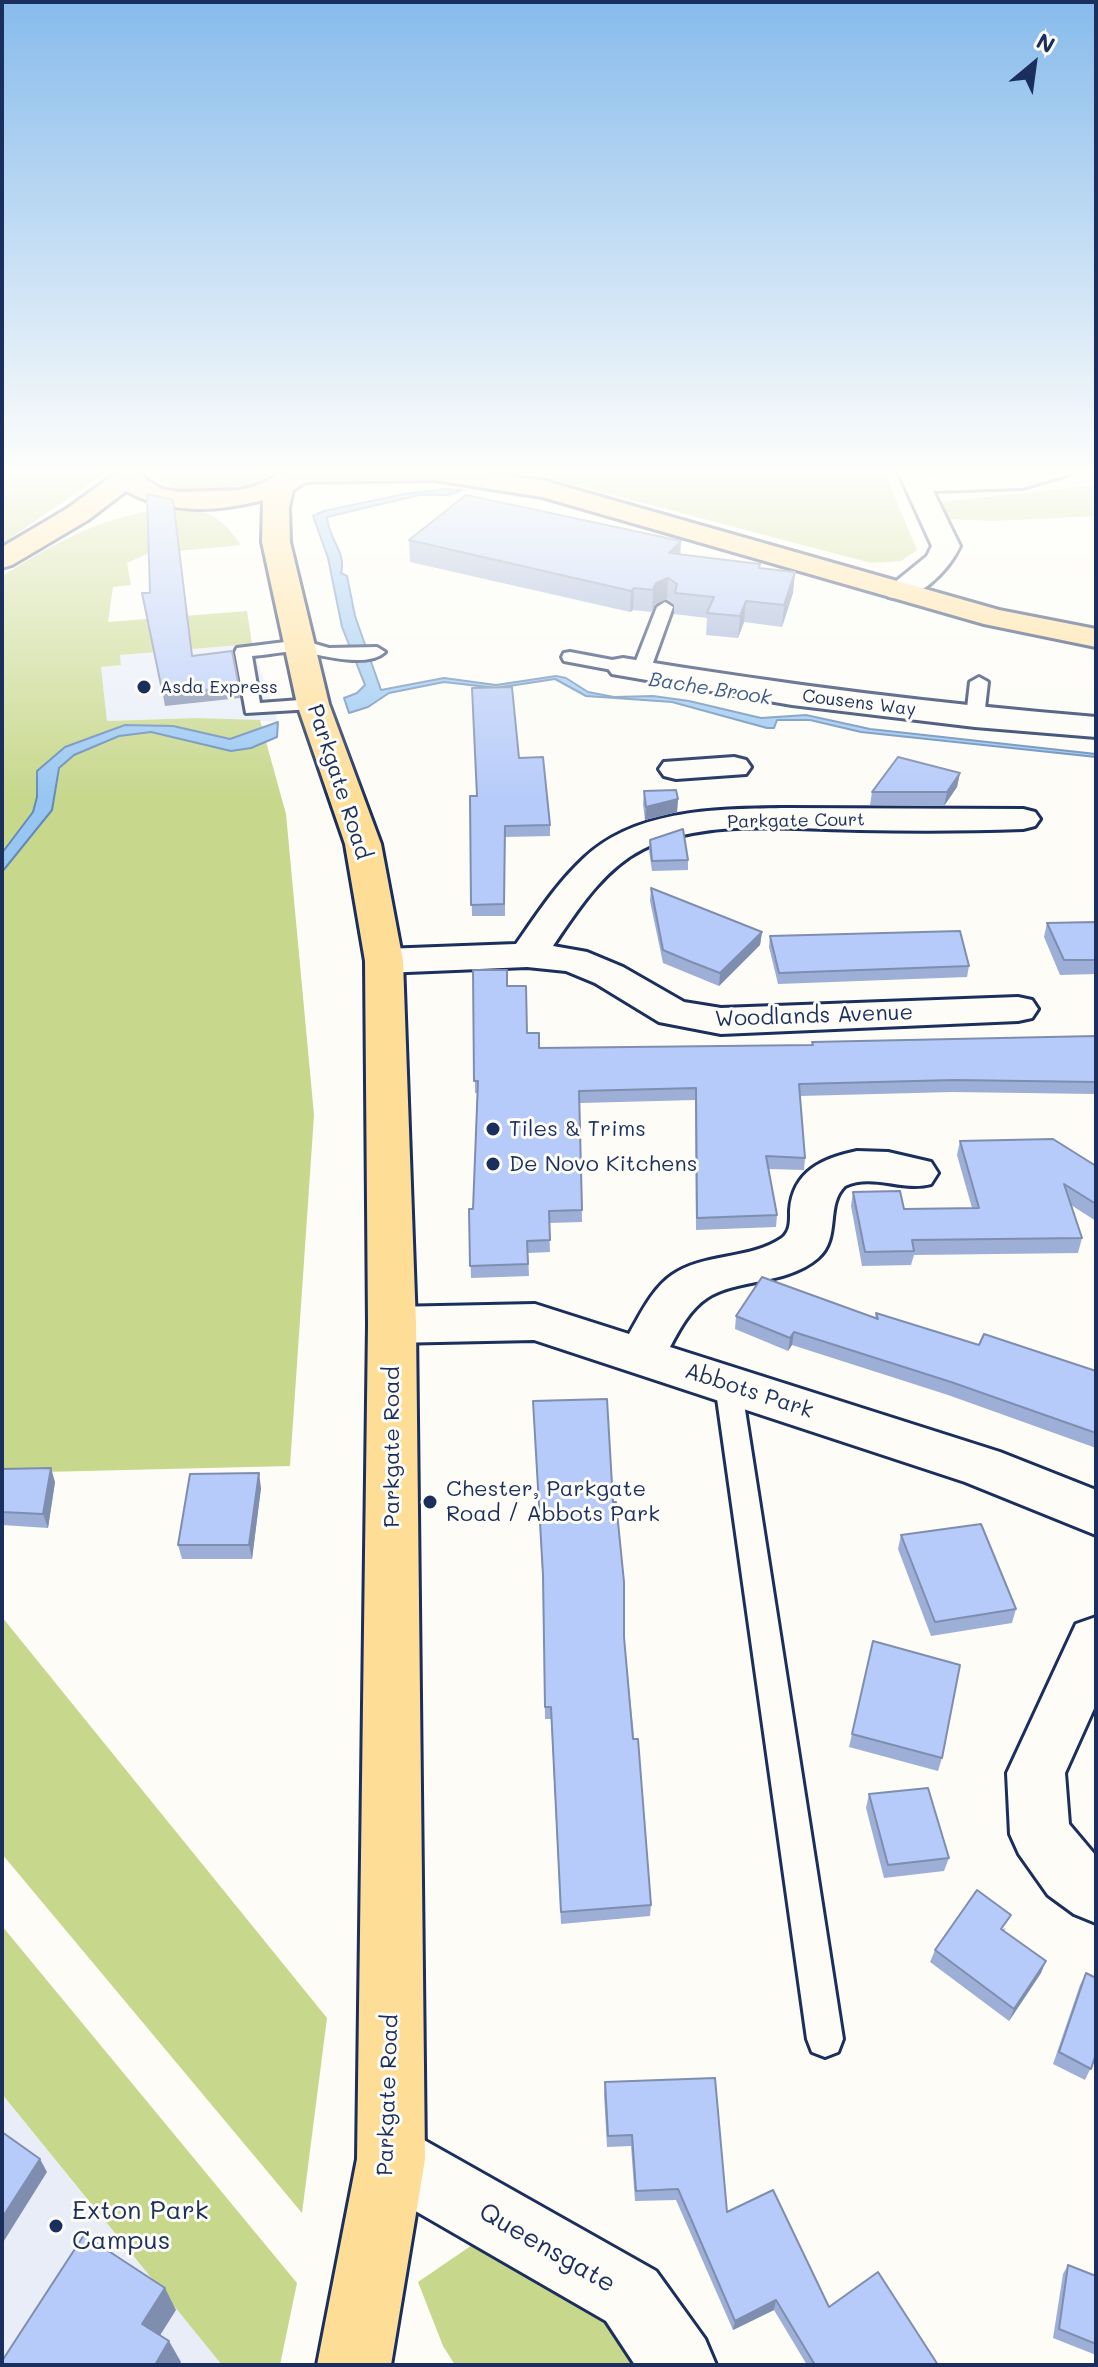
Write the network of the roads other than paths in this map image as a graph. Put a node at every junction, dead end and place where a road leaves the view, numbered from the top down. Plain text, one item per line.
1 (290, 579) edge
2 (861, 579) edge
3 (914, 579) edge
4 (899, 591) junction
5 (665, 607) edge
6 (1096, 638) edge
7 (315, 649) junction
8 (377, 652) dead end
9 (570, 657) dead end
10 (632, 669) junction
11 (979, 682) dead end
12 (975, 717) junction
13 (1096, 727) edge
14 (706, 768) dead end
15 (1023, 819) dead end
16 (710, 822) junction
17 (527, 955) junction
18 (384, 961) junction
19 (1018, 1009) dead end
20 (916, 1173) dead end
21 (392, 1325) junction
22 (640, 1356) junction
23 (728, 1384) junction
24 (1096, 1513) edge
25 (1096, 1641) edge
26 (1096, 1893) edge
27 (825, 2039) dead end
28 (391, 2159) junction
29 (354, 2365) edge
30 (679, 2365) edge

1 - 7 main road, Parkgate Road
2 - 4 main road
3 - 4 street
4 - 6 main road
5 - 10 lane
7 - 8 lane
7 - 18 main road, Parkgate Road
9 - 10 lane
10 - 12 street, Cousens Way
11 - 12 lane
12 - 13 street, Cousens Way
14 - 16 street, Parkgate Court
15 - 16 street, Parkgate Court
16 - 17 street, Parkgate Court
17 - 18 street, Woodlands Avenue
17 - 19 street, Woodlands Avenue
18 - 21 main road, Parkgate Road
20 - 22 street
21 - 22 street, Abbots Park
21 - 28 main road, Parkgate Road
22 - 23 street, Abbots Park
23 - 24 street, Abbots Park
23 - 27 lane
25 - 26 street
28 - 29 main road, Parkgate Road
28 - 30 street, Queensgate

